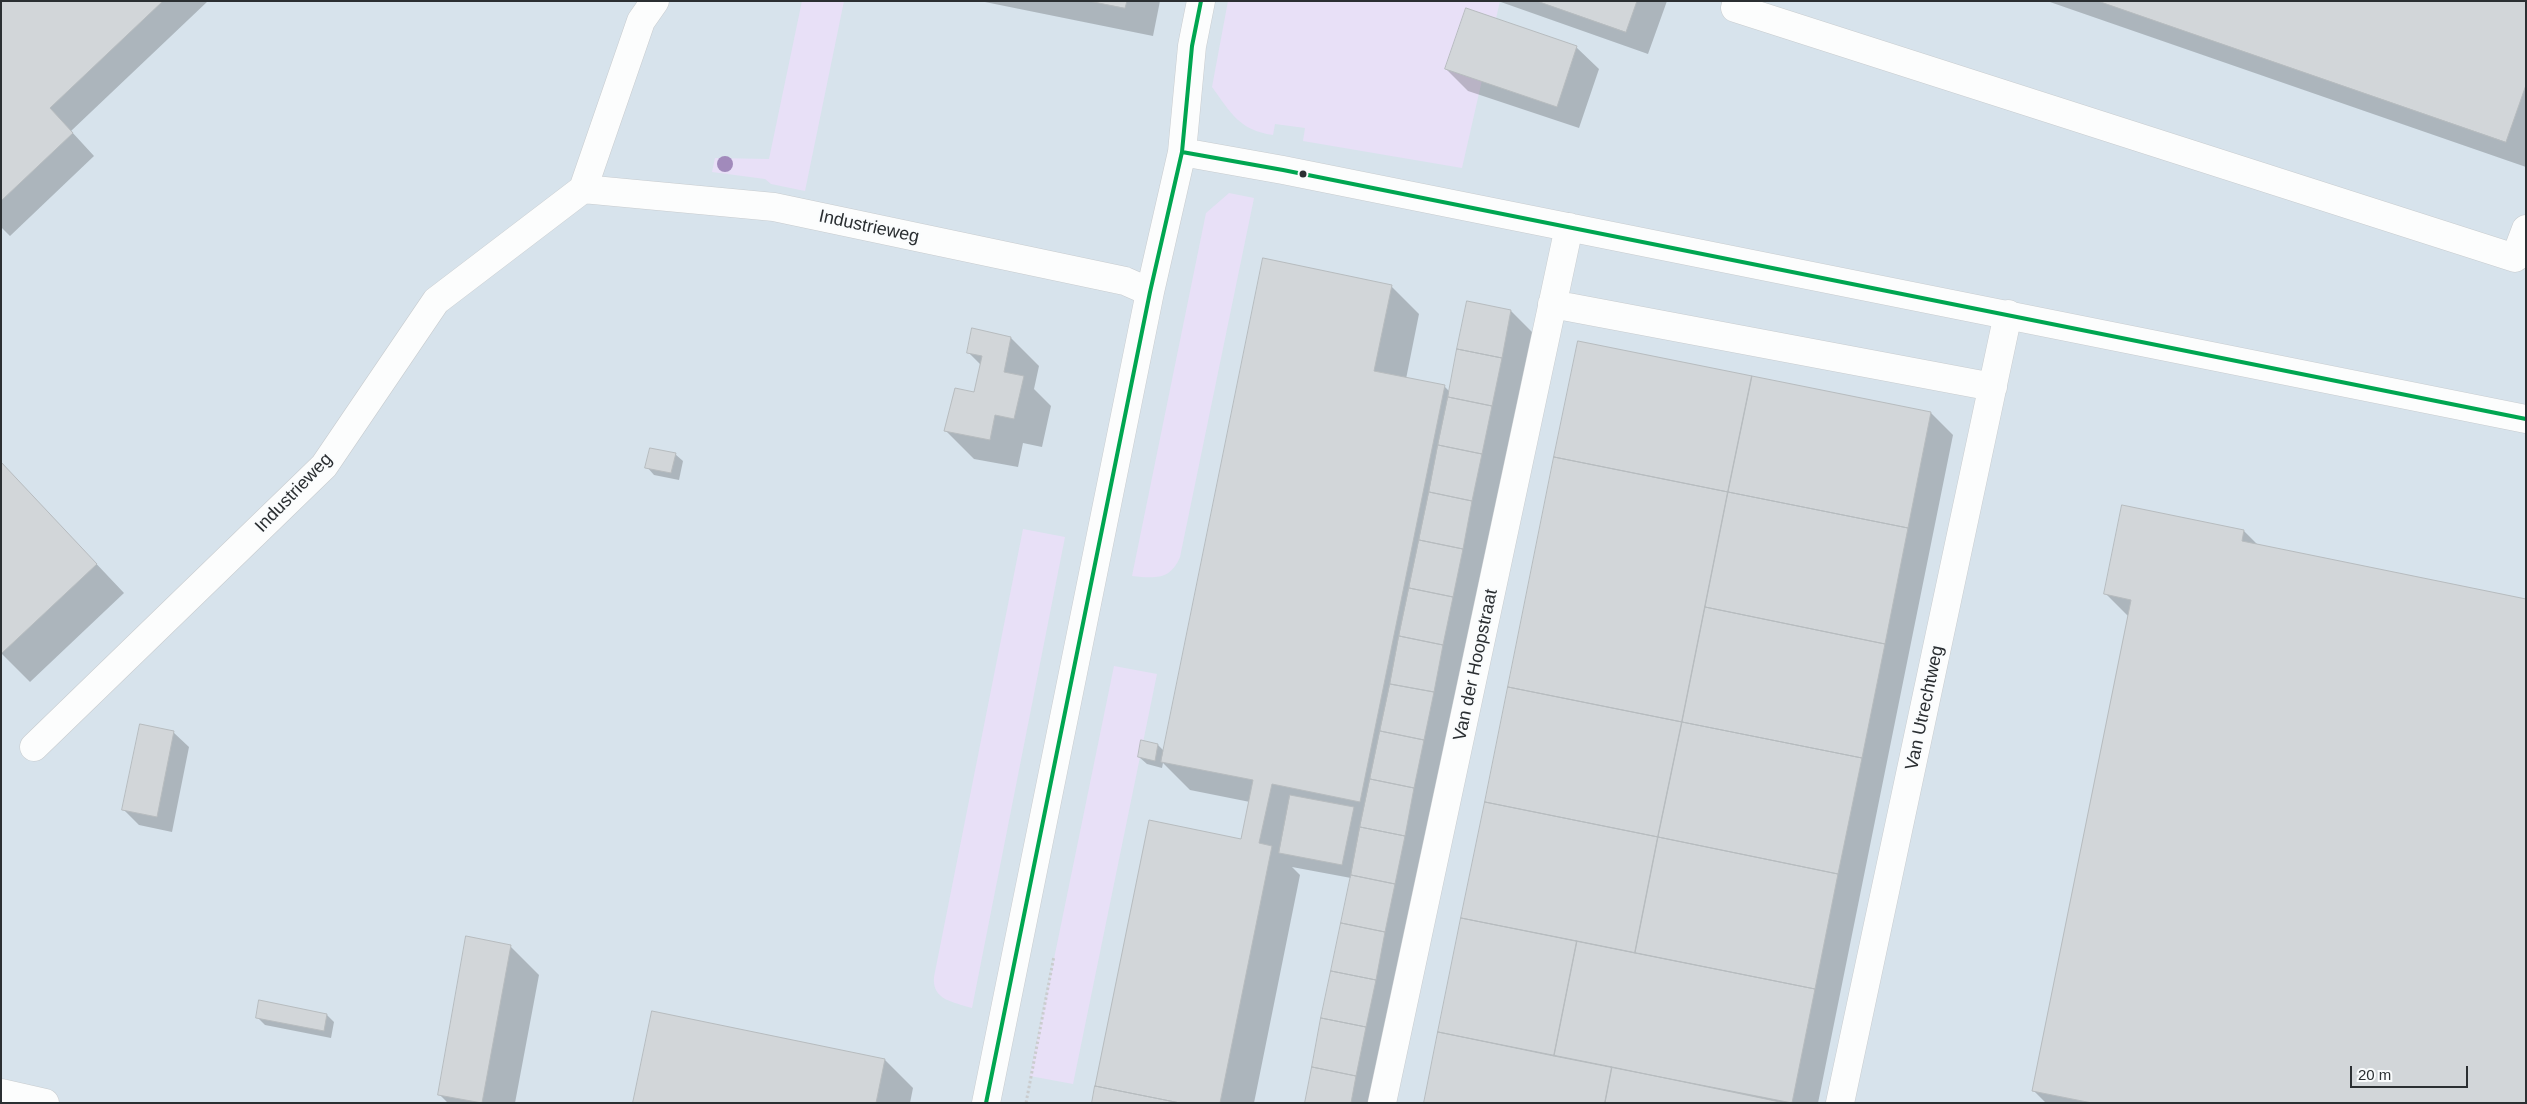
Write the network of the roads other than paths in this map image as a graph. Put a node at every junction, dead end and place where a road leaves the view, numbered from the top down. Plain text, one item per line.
1 (655, 1) edge
2 (1201, 1) edge
3 (1737, 1) edge
4 (1182, 152) junction
5 (583, 189) junction
6 (1569, 227) junction
7 (2526, 229) edge
8 (1150, 292) junction
9 (1552, 304) junction
10 (2008, 314) junction
11 (1994, 387) junction
12 (2526, 419) edge
13 (34, 747) dead end
14 (1, 1094) edge
15 (45, 1103) edge
16 (986, 1103) edge
17 (1382, 1103) edge
18 (1840, 1103) edge

1 - 5 street
2 - 4 street
3 - 7 street
4 - 6 street
4 - 8 street
5 - 8 street, Industrieweg
5 - 13 street, Industrieweg
6 - 9 street, Van der Hoopstraat
6 - 10 street
8 - 16 street
9 - 11 street
9 - 17 street, Van der Hoopstraat
10 - 11 street, Van Utrechtweg
10 - 12 street
11 - 18 street, Van Utrechtweg
14 - 15 street

